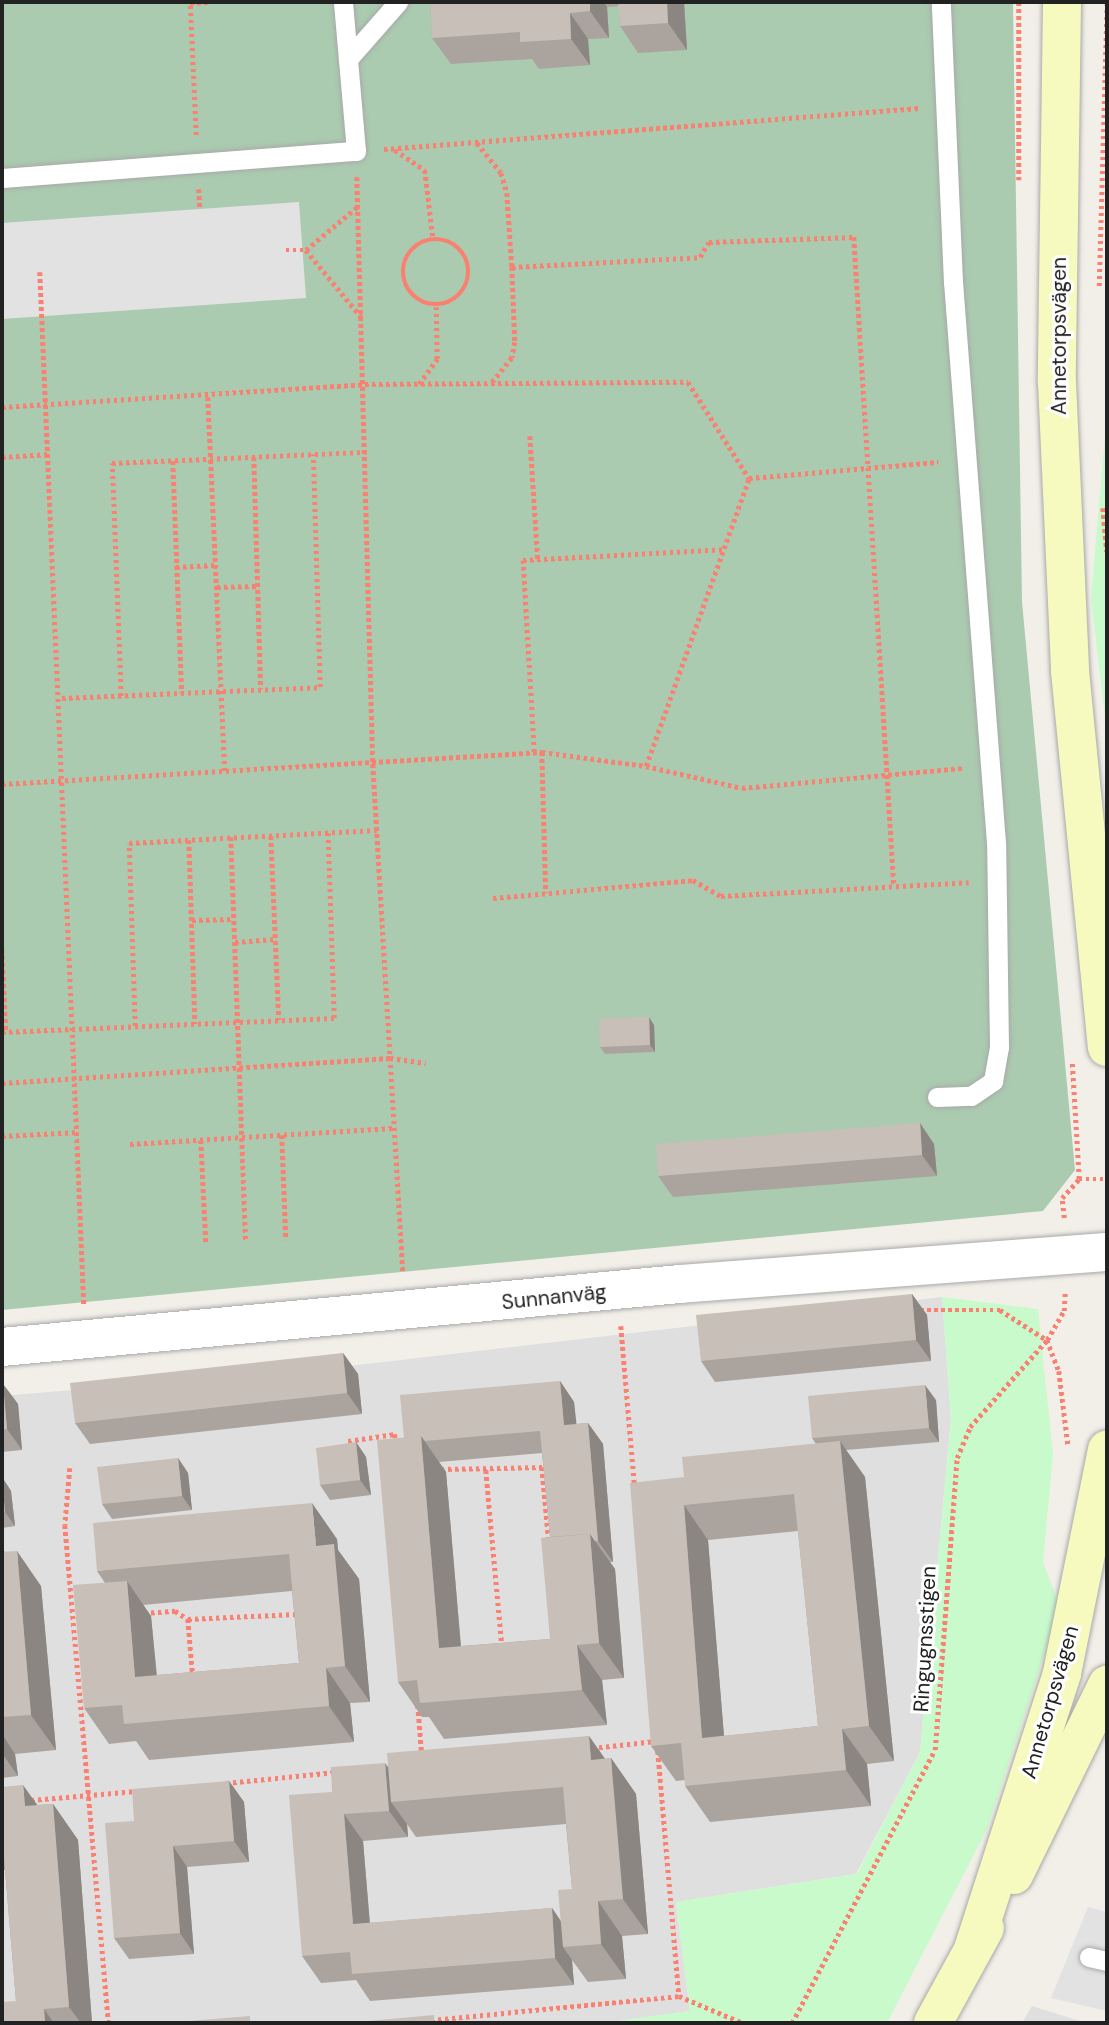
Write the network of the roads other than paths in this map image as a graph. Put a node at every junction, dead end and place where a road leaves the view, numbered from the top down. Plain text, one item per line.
1 (343, 2) edge
2 (398, 2) edge
3 (941, 2) edge
4 (1062, 2) edge
5 (348, 59) junction
6 (2, 178) edge
7 (1070, 671) junction
8 (1107, 826) edge
9 (1107, 1047) edge
10 (937, 1097) dead end
11 (1107, 1252) edge
12 (2, 1347) edge
13 (1107, 1449) edge
14 (1107, 1685) edge
15 (973, 1950) junction
16 (933, 2023) edge

1 - 5 lane
2 - 5 lane
3 - 10 lane
4 - 7 main road, Annetorpsvägen
5 - 6 lane
7 - 8 main road, Annetorpsvägen
7 - 9 main road, Annetorpsvägen
11 - 12 street, Sunnanväg
13 - 15 main road, Annetorpsvägen
14 - 15 main road, Annetorpsvägen
15 - 16 main road, Annetorpsvägen

